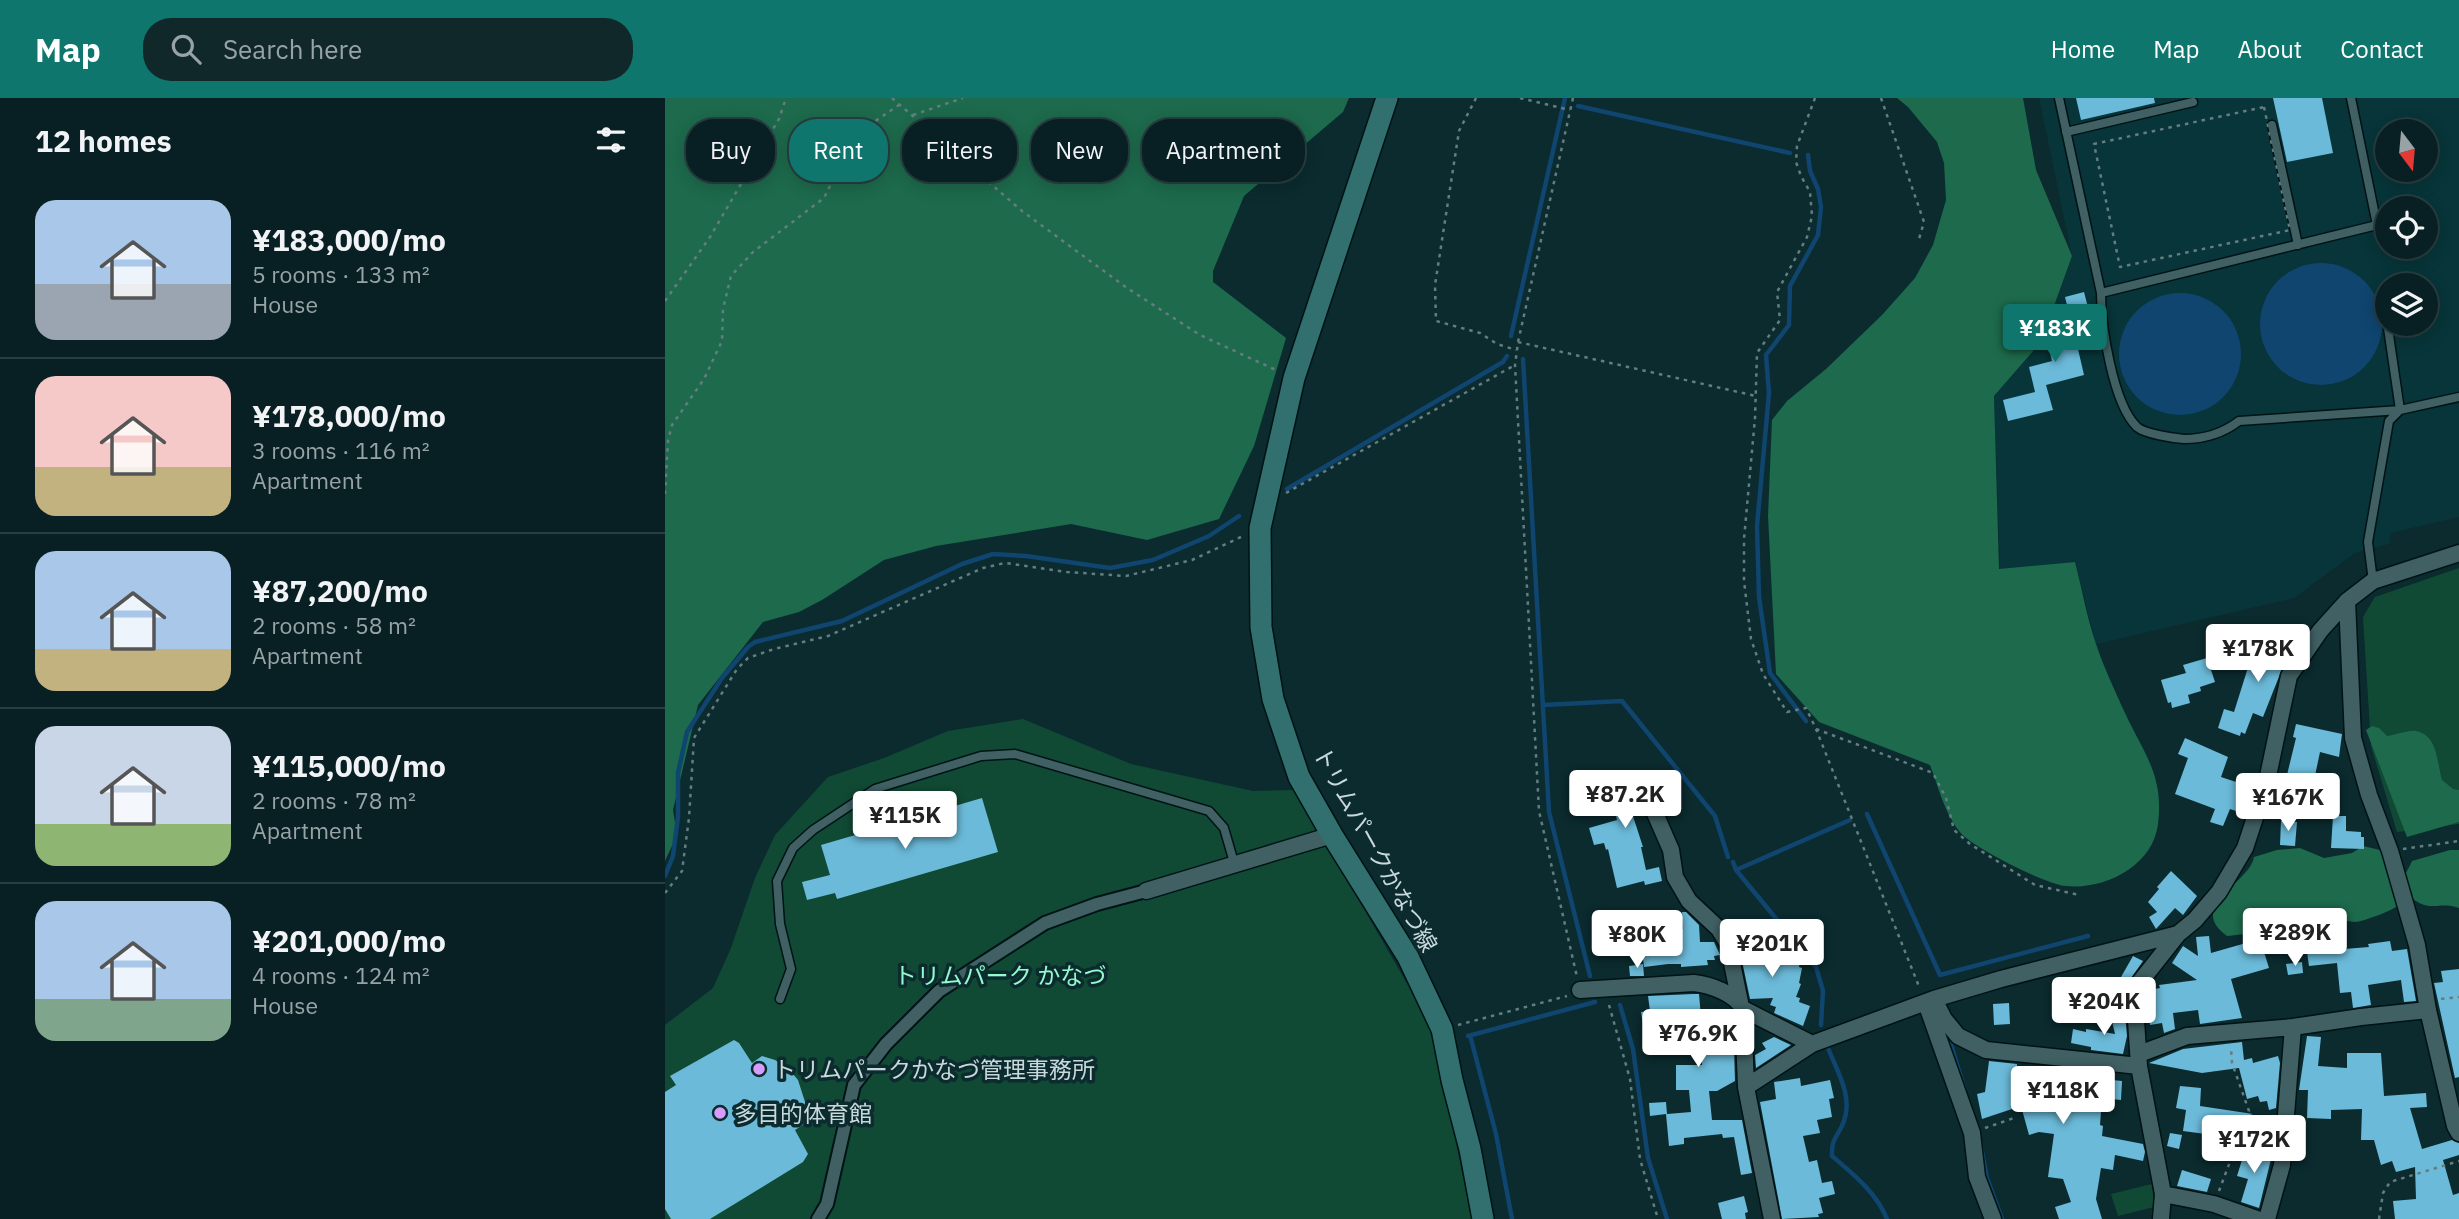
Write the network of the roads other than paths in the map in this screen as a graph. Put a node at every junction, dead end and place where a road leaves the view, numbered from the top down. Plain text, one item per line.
1 (1387, 98) edge
2 (2059, 98) edge
3 (2351, 98) edge
4 (2193, 102) dead end
5 (2271, 125) dead end
6 (2066, 132) junction
7 (2298, 245) junction
8 (2101, 293) junction
9 (2389, 336) edge
10 (2459, 397) edge
11 (2400, 410) junction
12 (2459, 554) edge
13 (2373, 581) junction
14 (2347, 601) junction
15 (1654, 811) dead end
16 (1332, 835) junction
17 (1235, 866) junction
18 (1146, 891) joint
19 (2178, 934) junction
20 (1576, 992) road end
21 (780, 999) dead end
22 (1930, 1001) junction
23 (1741, 1006) junction
24 (2428, 1010) junction
25 (2293, 1027) junction
26 (1812, 1044) junction
27 (2139, 1060) junction
28 (1746, 1087) junction
29 (2459, 1133) edge
30 (2163, 1194) junction
31 (818, 1219) edge
32 (1483, 1219) edge
33 (1772, 1219) edge
34 (1993, 1219) edge
35 (2161, 1219) edge
36 (2257, 1219) edge
37 (2267, 1219) edge

1 - 16 main road, トリムパークかなづ線
2 - 6 lane
3 - 7 lane
4 - 6 lane
5 - 7 lane
6 - 8 lane
7 - 8 lane
8 - 11 lane
9 - 11 lane
10 - 11 lane
11 - 13 lane
12 - 13 street
13 - 14 street
14 - 19 street
14 - 24 street
15 - 23 street
16 - 17 street
16 - 32 main road, トリムパークかなづ線
17 - 18 street
17 - 21 lane
18 - 31 street
19 - 22 street
19 - 27 street
20 - 23 street
22 - 26 street
22 - 27 street
22 - 34 street
23 - 26 street
23 - 28 street
24 - 25 street
24 - 29 street
25 - 27 street
25 - 37 street
26 - 28 street
27 - 30 street
28 - 33 street
30 - 35 street
30 - 36 street

